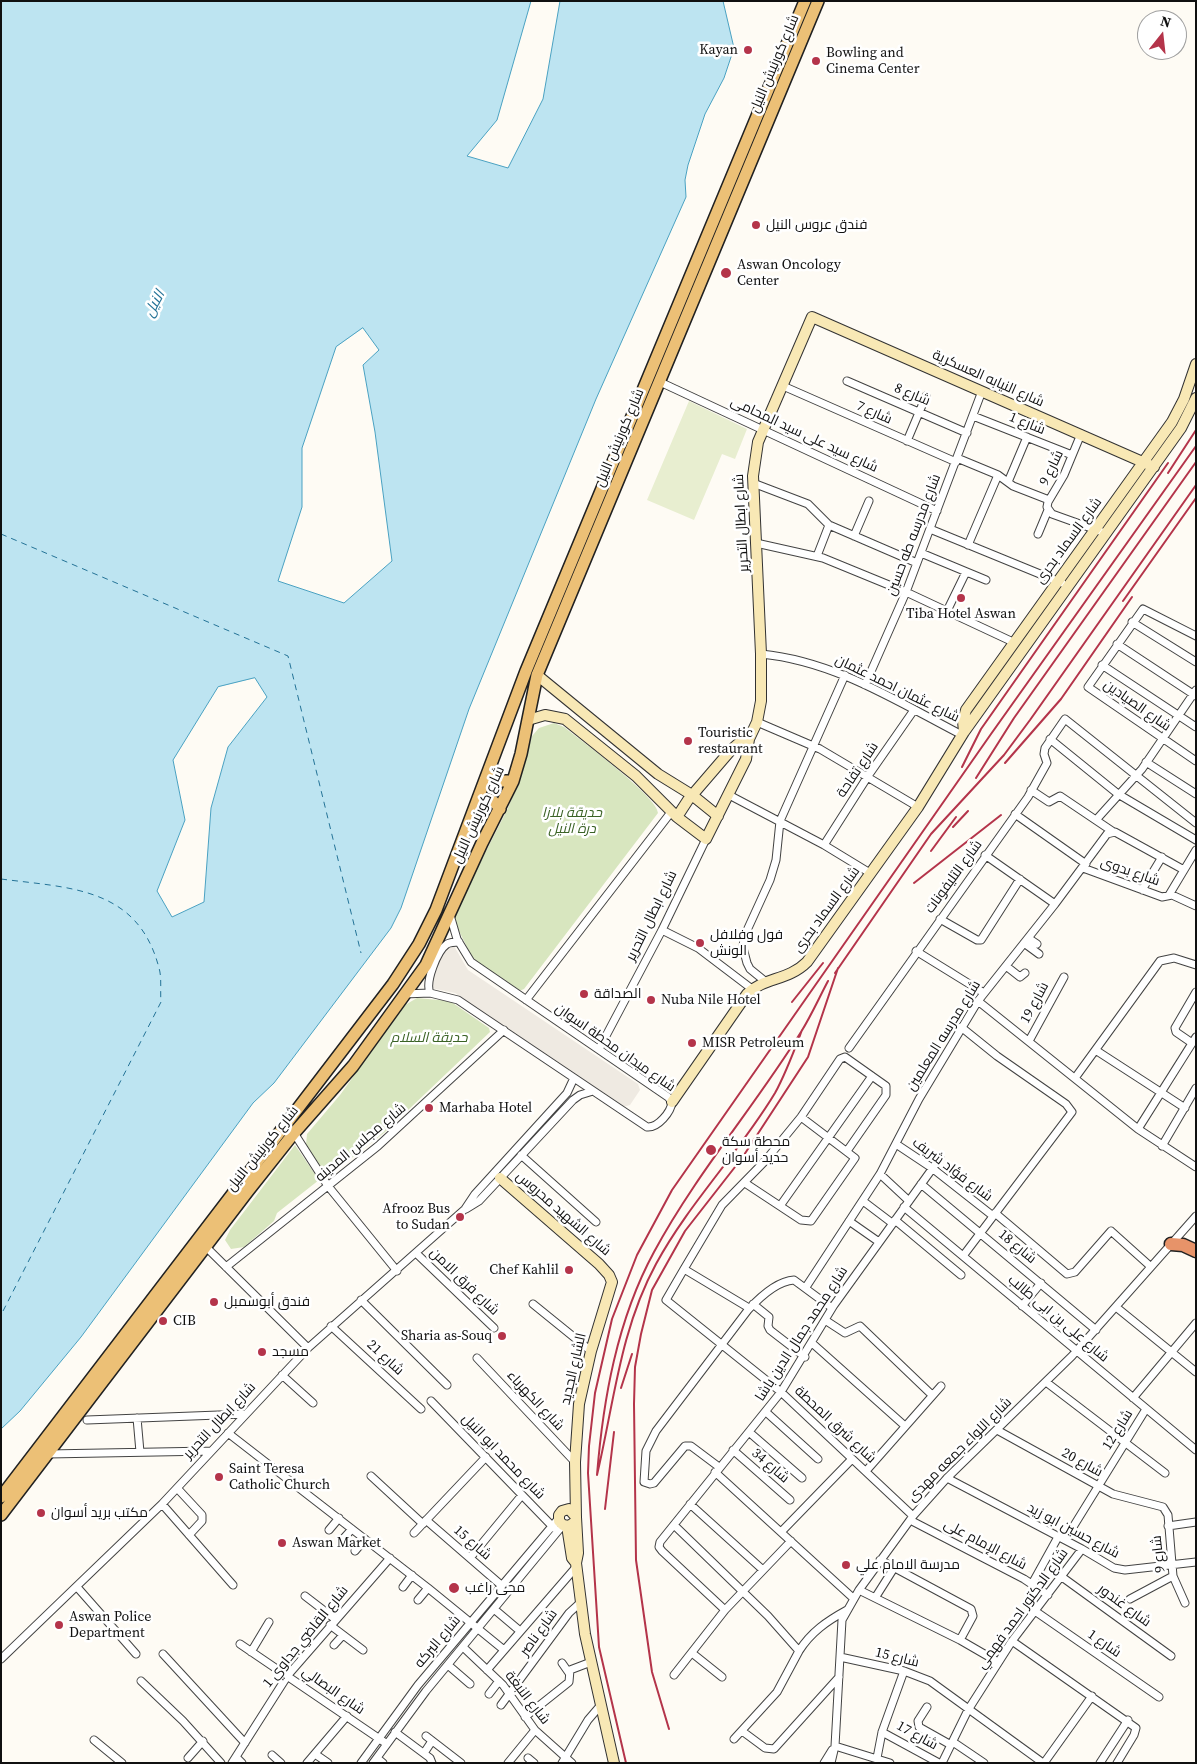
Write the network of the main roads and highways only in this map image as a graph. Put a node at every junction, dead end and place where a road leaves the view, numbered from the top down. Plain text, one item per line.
1 (805, 1) edge
2 (818, 1) edge
3 (489, 774) junction
4 (513, 781) junction
5 (478, 801) junction
6 (500, 809) junction
7 (368, 1046) junction
8 (345, 1048) junction
9 (1171, 1244) road end
10 (1196, 1251) edge
11 (1, 1497) edge
12 (1, 1515) edge

1 - 3 main road, شارع كورنيش النيل
2 - 4 main road, شارع كورنيش النيل
3 - 4 main road
3 - 5 main road, شارع كورنيش النيل
4 - 6 main road, شارع كورنيش النيل
5 - 6 main road
5 - 8 main road, شارع كورنيش النيل
6 - 7 main road, شارع كورنيش النيل
7 - 8 main road
7 - 12 main road, شارع كورنيش النيل
8 - 11 main road, شارع كورنيش النيل
9 - 10 highway

